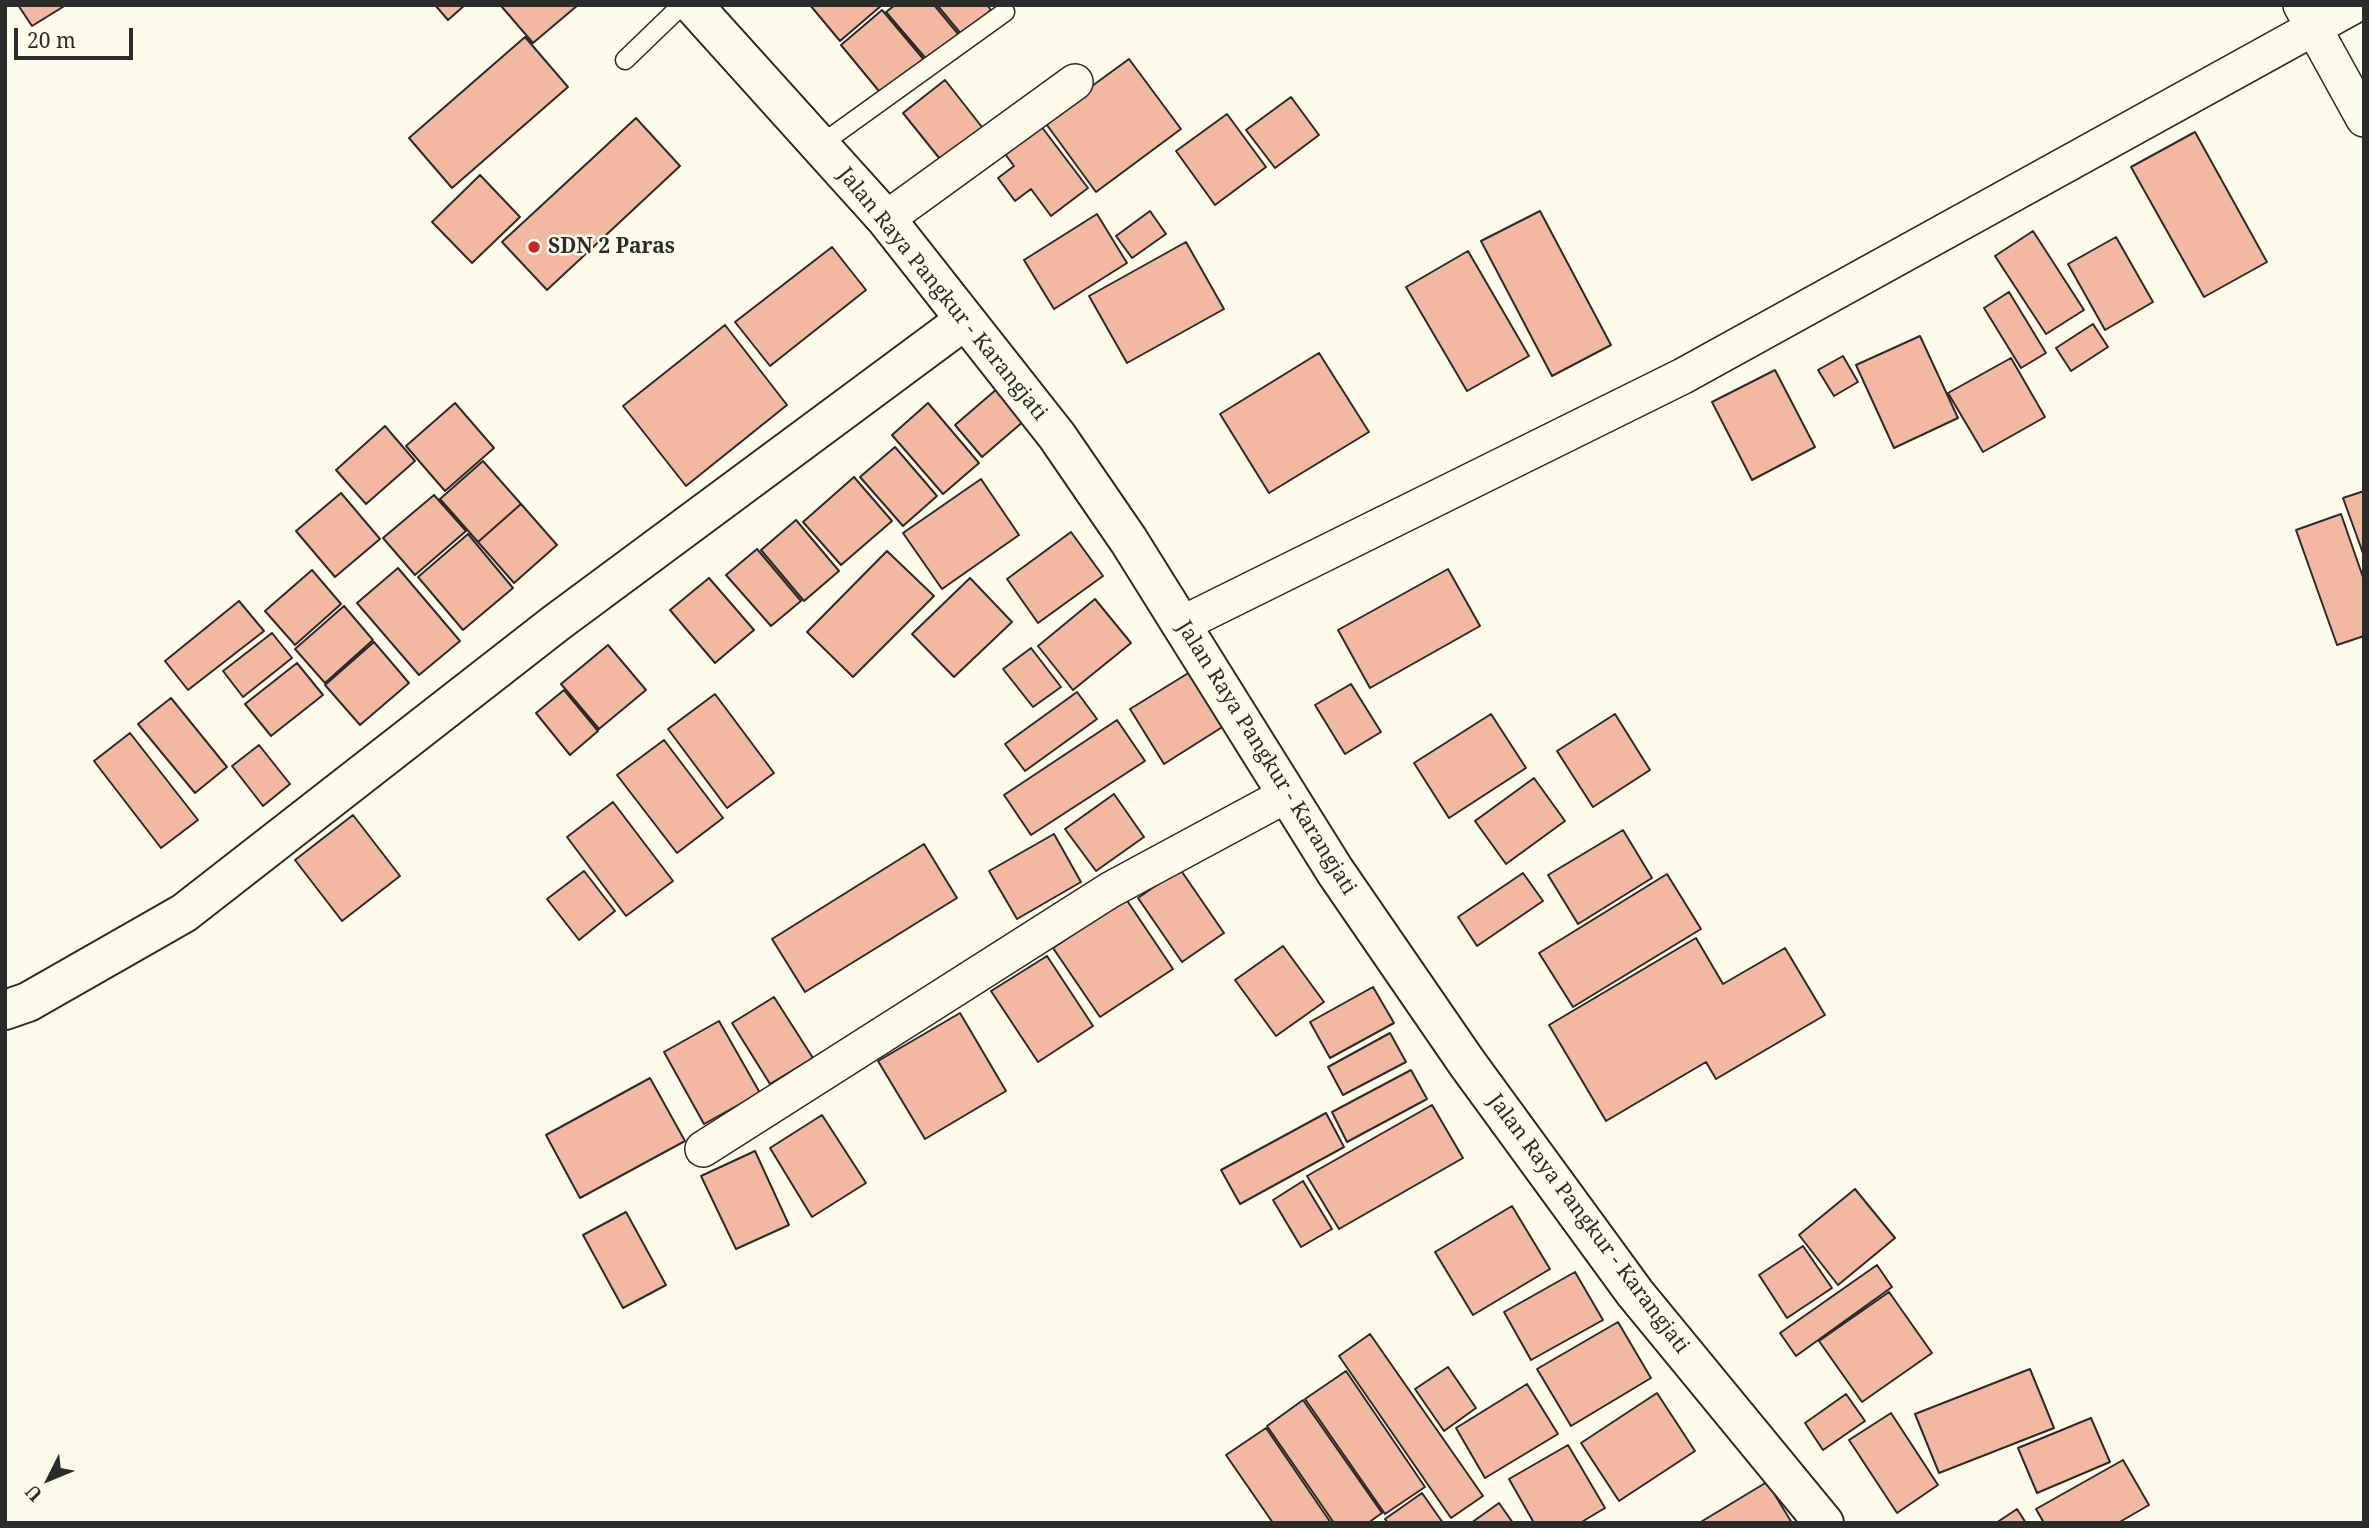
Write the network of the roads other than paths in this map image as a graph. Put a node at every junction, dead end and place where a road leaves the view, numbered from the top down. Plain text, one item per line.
1 (682, 5) edge
2 (693, 5) edge
3 (2355, 5) edge
4 (1005, 12) dead end
5 (2308, 17) edge
6 (625, 60) dead end
7 (1075, 82) dead end
8 (2364, 119) edge
9 (820, 145) junction
10 (886, 219) junction
11 (965, 320) junction
12 (1182, 624) junction
13 (1287, 794) junction
14 (5, 1010) edge
15 (703, 1149) dead end
16 (1824, 1523) edge

1 - 6 lane
2 - 9 main road, Jalan Raya Pangkur - Karangjati
3 - 5 street
4 - 9 lane
5 - 8 street
5 - 12 street
7 - 10 street
9 - 10 main road, Jalan Raya Pangkur - Karangjati
10 - 11 main road, Jalan Raya Pangkur - Karangjati
11 - 12 main road, Jalan Raya Pangkur - Karangjati
11 - 14 main road
12 - 13 main road, Jalan Raya Pangkur - Karangjati
13 - 15 street
13 - 16 main road, Jalan Raya Pangkur - Karangjati

